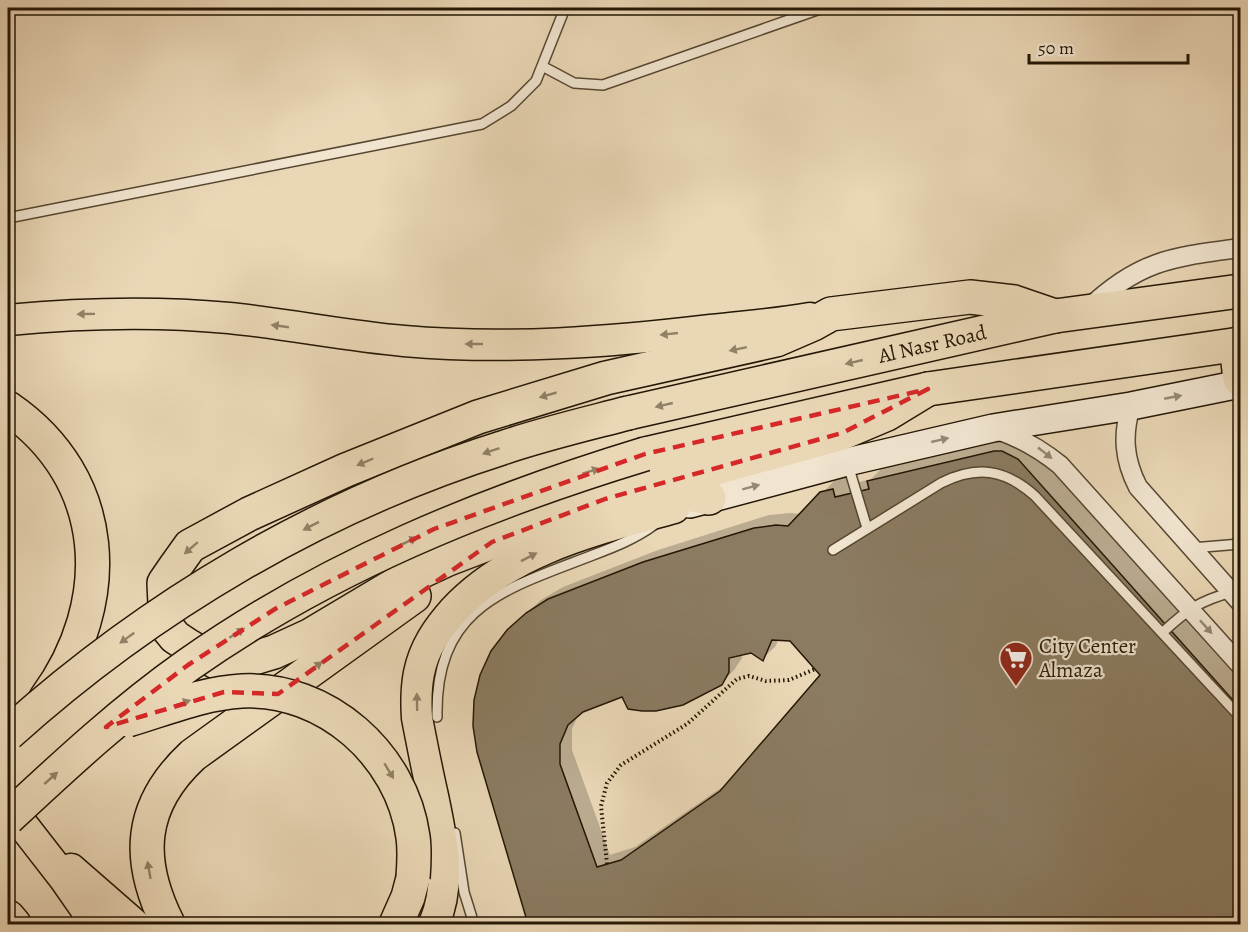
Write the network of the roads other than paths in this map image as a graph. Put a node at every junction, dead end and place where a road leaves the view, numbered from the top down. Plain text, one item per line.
1 (565, 8) edge
2 (823, 8) edge
3 (542, 66) junction
4 (8, 218) edge
5 (1240, 248) edge
6 (1240, 291) edge
7 (831, 314) junction
8 (1070, 314) junction
9 (8, 320) edge
10 (1238, 344) edge
11 (1240, 379) edge
12 (1240, 384) edge
13 (928, 388) junction
14 (1131, 406) junction
15 (8, 408) edge
16 (993, 428) junction
17 (847, 462) junction
18 (645, 487) junction
19 (709, 498) junction
20 (674, 508) junction
21 (867, 528) junction
22 (492, 542) junction
23 (1240, 544) edge
24 (1192, 548) junction
25 (833, 550) dead end
26 (1236, 597) edge
27 (1189, 609) junction
28 (1163, 632) junction
29 (1240, 665) edge
30 (42, 703) junction
31 (437, 717) dead end
32 (1240, 717) edge
33 (106, 727) junction
34 (8, 735) edge
35 (427, 768) junction
36 (444, 801) dead end
37 (8, 806) edge
38 (18, 824) edge
39 (452, 824) dead end
40 (8, 917) edge
41 (14, 924) edge
42 (96, 924) edge
43 (134, 924) edge
44 (168, 924) edge
45 (396, 924) edge
46 (434, 924) edge
47 (474, 924) edge

1 - 3 lane
2 - 3 lane
3 - 4 lane
5 - 8 street
6 - 8 highway, Al Nasr Road
7 - 8 highway
7 -> 9 main road
7 -> 22 highway
8 -> 30 highway, Al Nasr Road, bridge
10 - 11 highway
10 - 13 highway, Al Nasr Road
14 -> 12 street
13 - 18 highway
33 -> 13 highway, Al Nasr Road, bridge
14 - 16 street
14 - 24 street
15 - 30 highway
17 -> 16 street
16 -> 27 street
19 -> 17 street
17 - 21 lane
18 - 19 highway
18 - 22 highway
19 - 20 street
20 - 31 lane
35 -> 20 main road
21 - 25 lane
21 - 28 lane
44 -> 22 highway
23 - 24 lane
24 - 26 street
26 - 27 lane
27 - 28 lane
27 -> 29 street
28 - 32 lane
30 - 34 highway, bridge
38 -> 33 highway, Al Nasr Road, bridge
33 -> 45 highway, bridge
35 - 36 lane
35 - 46 main road
37 - 38 main road
38 - 42 main road
38 - 43 main road
39 - 47 lane
40 - 41 highway

